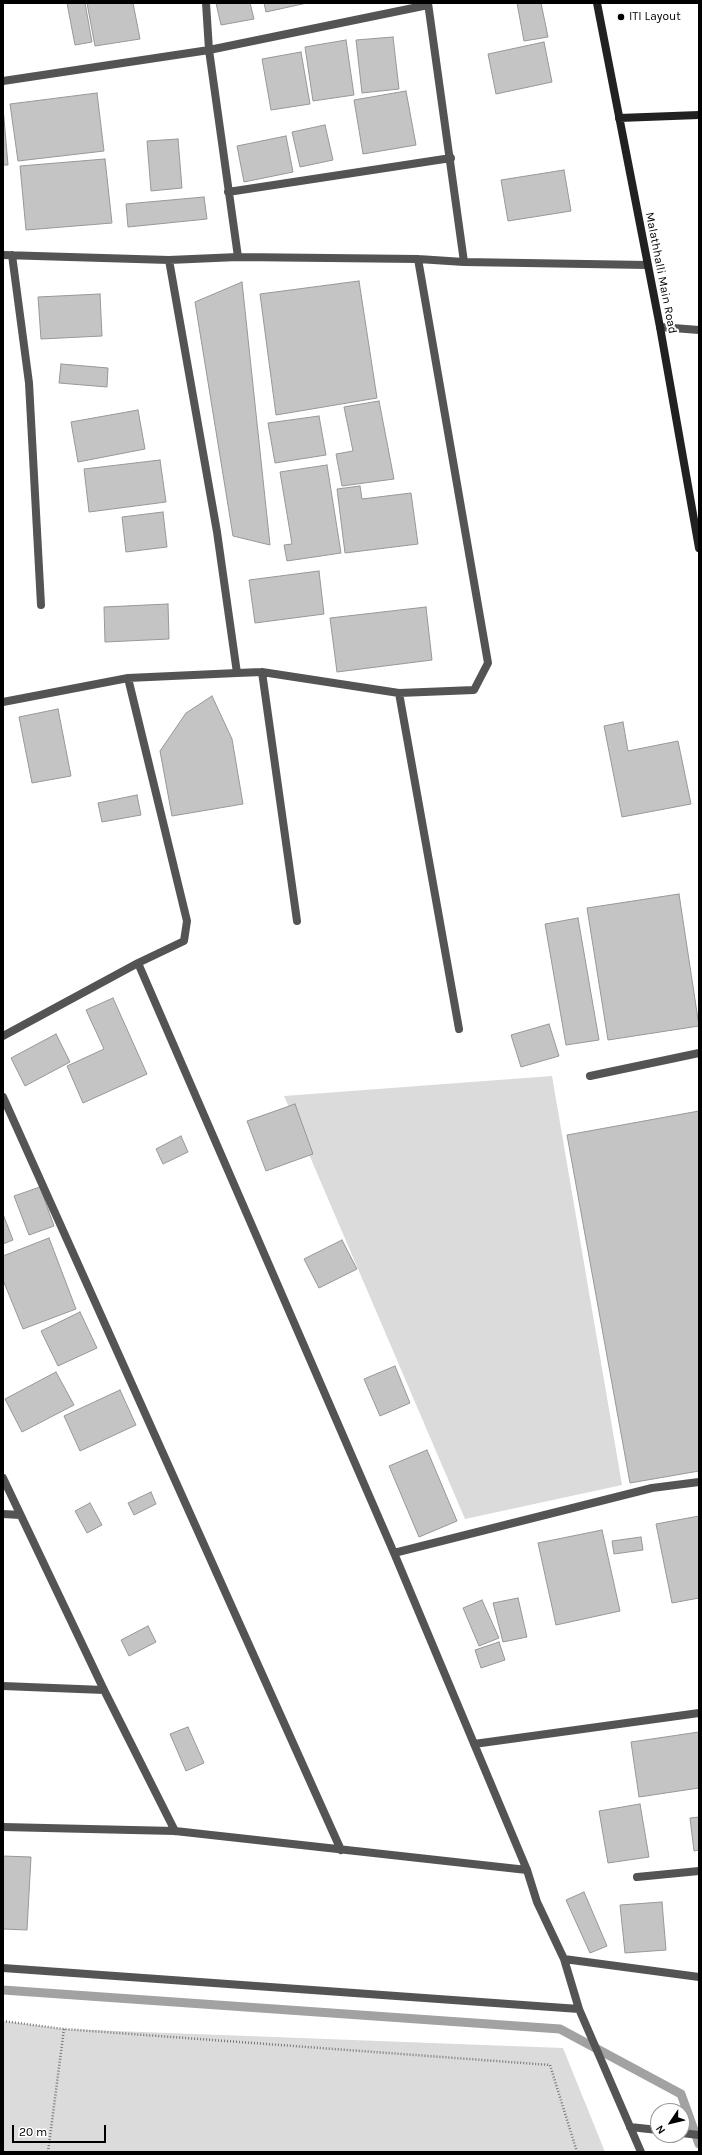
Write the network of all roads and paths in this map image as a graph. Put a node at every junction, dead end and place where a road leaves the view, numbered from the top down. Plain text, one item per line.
1 (206, 3) edge
2 (597, 3) edge
3 (428, 4) edge
4 (209, 50) junction
5 (3, 81) edge
6 (699, 115) edge
7 (619, 118) junction
8 (451, 158) junction
9 (228, 192) junction
10 (3, 255) edge
11 (12, 256) junction
12 (238, 257) junction
13 (418, 259) junction
14 (169, 260) junction
15 (464, 262) junction
16 (647, 265) junction
17 (660, 327) junction
18 (699, 330) edge
19 (699, 548) edge
20 (41, 605) dead end
21 (262, 672) junction
22 (236, 673) junction
23 (128, 678) junction
24 (399, 693) junction
25 (3, 702) edge
26 (297, 921) dead end
27 (138, 963) junction
28 (459, 1029) dead end
29 (3, 1036) edge
30 (699, 1053) edge
31 (590, 1076) dead end
32 (3, 1097) edge
33 (3, 1478) edge
34 (699, 1482) edge
35 (3, 1514) edge
36 (20, 1515) junction
37 (394, 1553) junction
38 (3, 1686) edge
39 (104, 1690) junction
40 (699, 1713) edge
41 (474, 1744) junction
42 (3, 1827) edge
43 (175, 1831) junction
44 (341, 1850) junction
45 (527, 1870) junction
46 (699, 1871) edge
47 (637, 1877) dead end
48 (564, 1958) junction
49 (3, 1968) edge
50 (699, 1977) edge
51 (579, 2009) junction
52 (3, 2021) edge
53 (64, 2029) junction
54 (630, 2127) junction
55 (650, 2129) edge
56 (48, 2152) edge
57 (577, 2152) edge
58 (641, 2152) edge

1 - 4 street
2 - 7 main road, Malathhalli Main Road
3 - 4 street
3 - 8 street
4 - 5 street
4 - 9 street
6 - 7 main road
7 - 16 main road, Malathhalli Main Road
8 - 9 street
8 - 15 street
9 - 12 street
10 - 11 street
11 - 14 street
11 - 20 street
12 - 13 street
12 - 14 street
13 - 15 street
13 - 24 street
14 - 22 street
15 - 16 street
16 - 17 main road, Malathhalli Main Road
17 - 18 street
17 - 19 main road, Malathhalli Main Road
21 - 22 street
21 - 24 street
21 - 26 street
22 - 23 street
23 - 25 street
23 - 27 street
24 - 28 street
27 - 29 street
27 - 37 street
30 - 31 street
32 - 44 street
33 - 36 street
34 - 37 street
35 - 36 street
36 - 39 street
37 - 41 street
38 - 39 street
39 - 43 street
40 - 41 street
41 - 45 street
42 - 43 street
43 - 44 street
44 - 45 street
45 - 48 street
46 - 47 street
48 - 50 street
48 - 51 street
49 - 51 street
51 - 54 street
52 - 53 path
53 - 56 path
53 - 57 path
54 - 55 street
54 - 58 street

